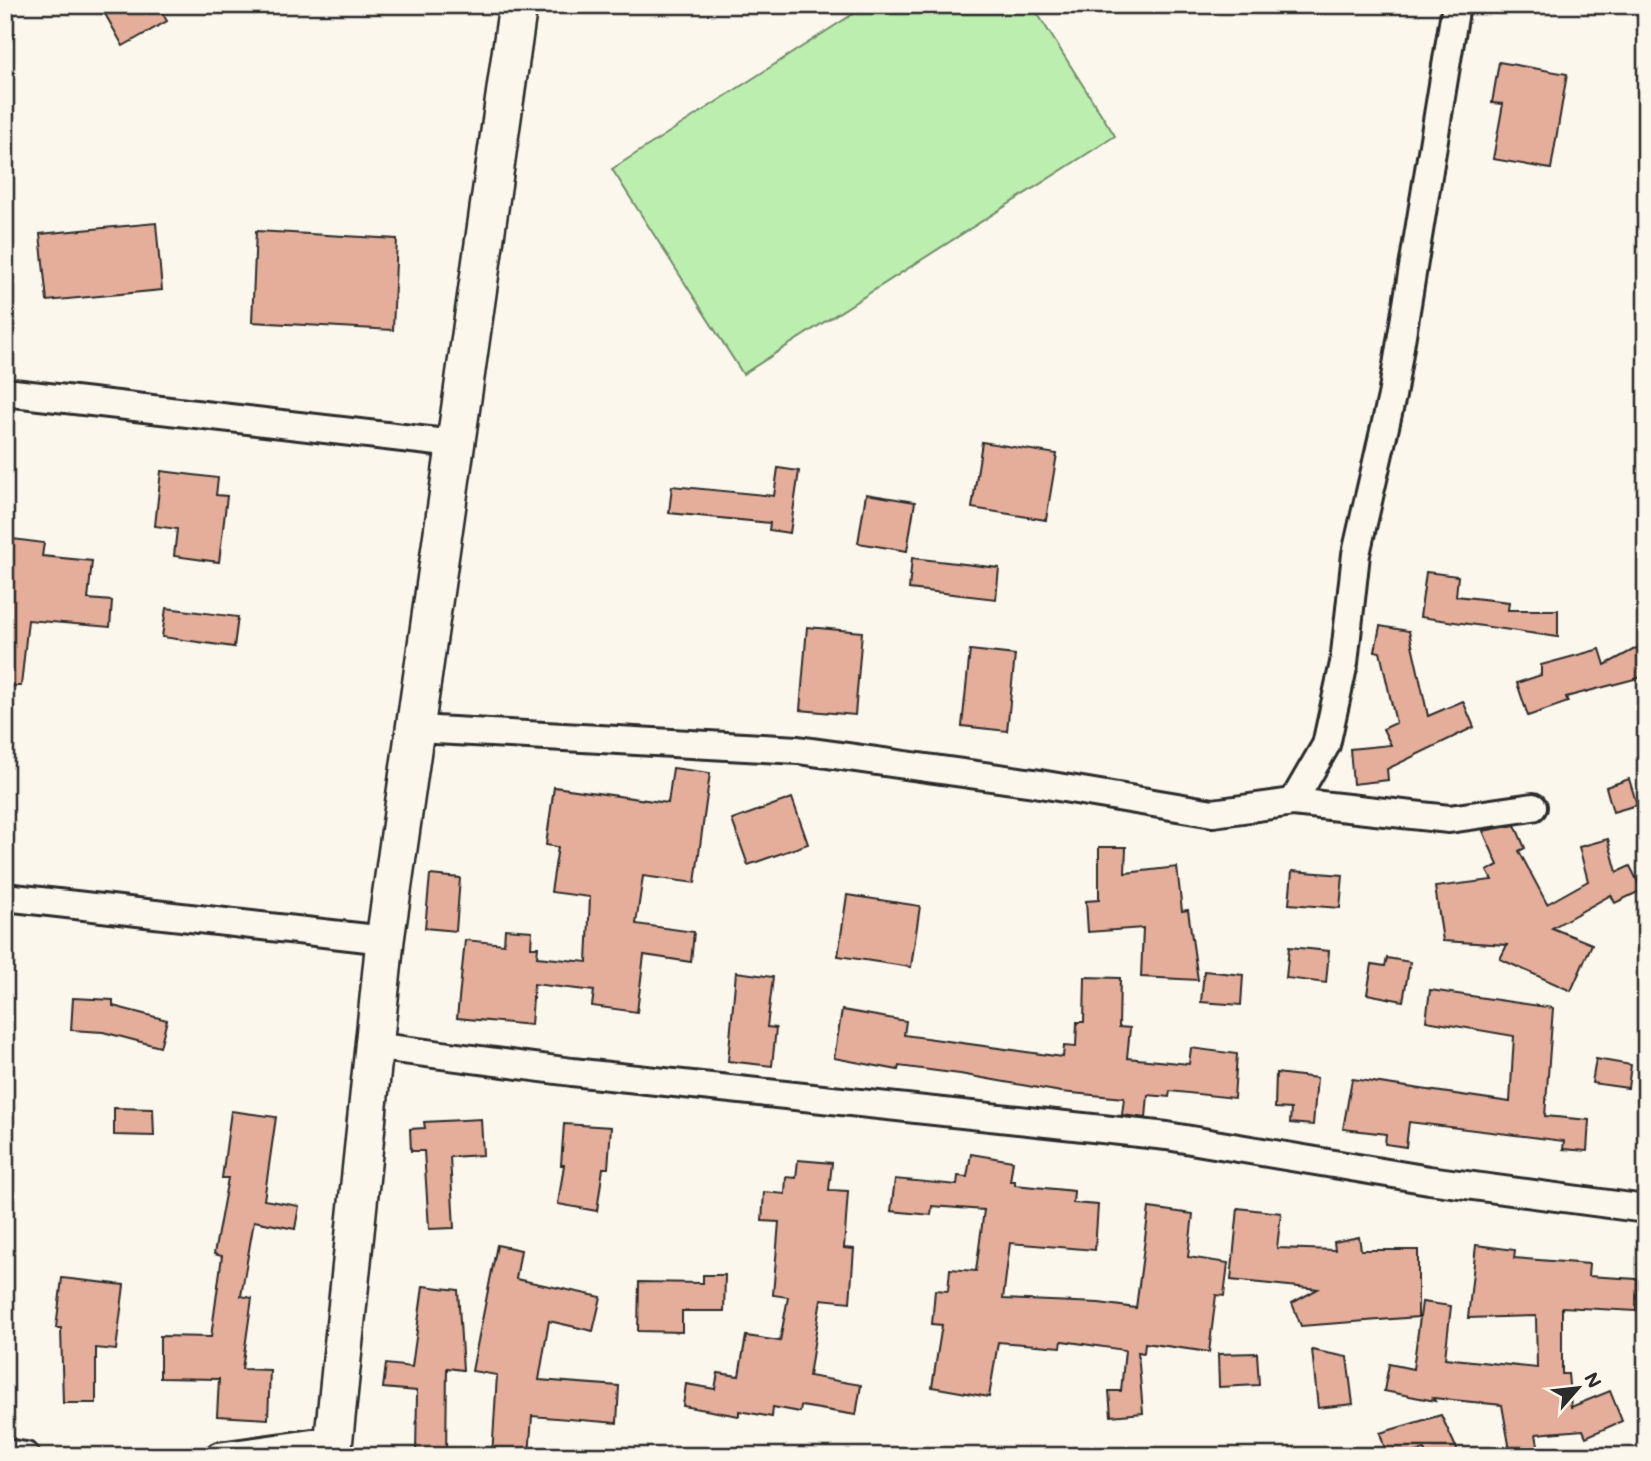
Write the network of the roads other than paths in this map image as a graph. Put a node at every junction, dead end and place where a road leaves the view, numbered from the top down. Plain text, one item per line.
1 (518, 5) edge
2 (1456, 5) edge
3 (5, 392) edge
4 (455, 444) junction
5 (417, 729) junction
6 (1293, 802) junction
7 (1533, 807) dead end
8 (5, 897) edge
9 (385, 940) junction
10 (372, 1046) junction
11 (1646, 1209) edge
12 (333, 1448) edge
13 (5, 1453) edge
14 (26, 1456) edge
15 (219, 1456) edge

1 - 4 main road
2 - 6 street
3 - 4 street
4 - 5 main road
5 - 6 street
5 - 9 main road
6 - 7 street
8 - 9 street
9 - 10 main road
10 - 11 street
10 - 12 main road
12 - 15 street
13 - 14 street

